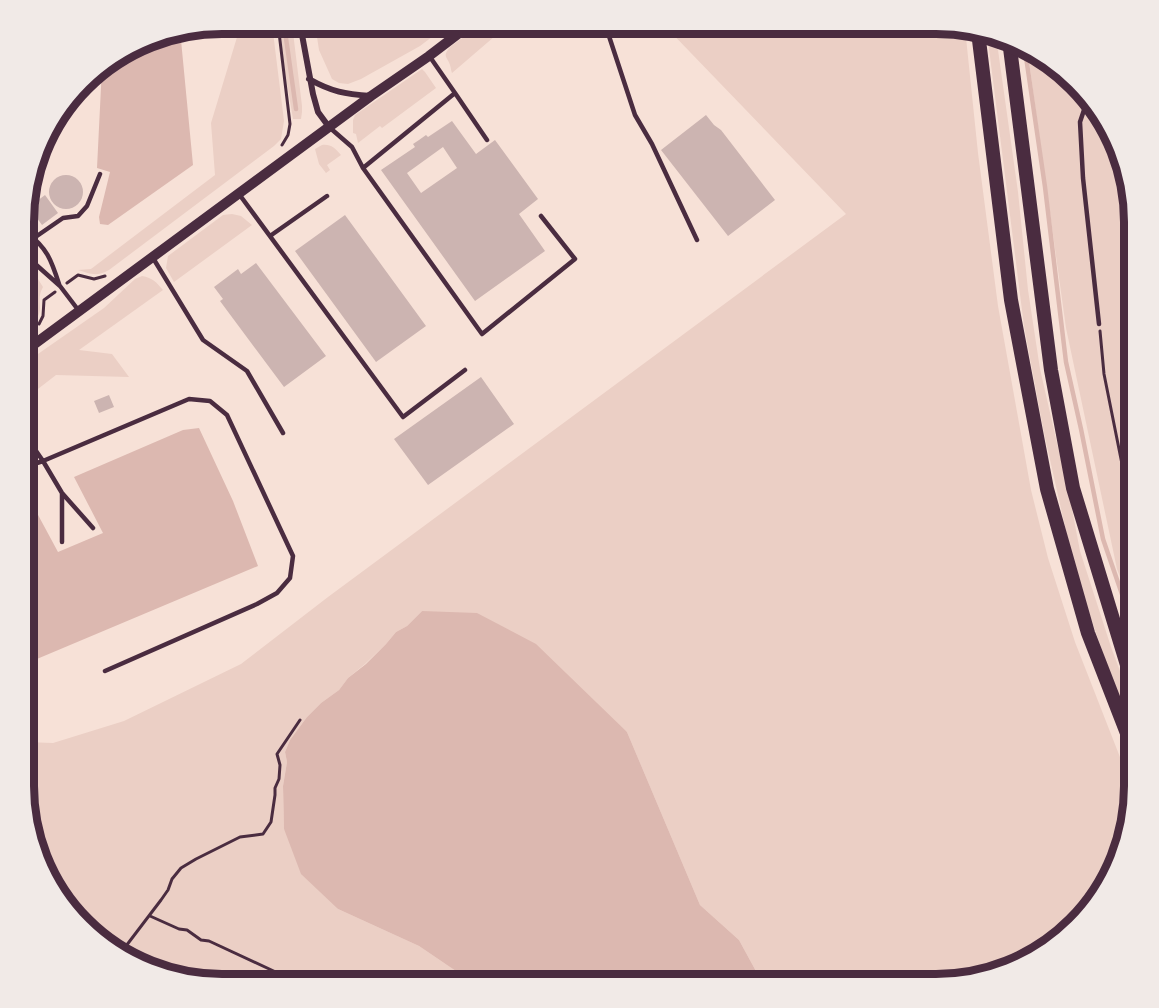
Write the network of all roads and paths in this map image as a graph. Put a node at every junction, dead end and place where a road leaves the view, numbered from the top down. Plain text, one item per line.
1 (279, 35) edge
2 (302, 35) edge
3 (457, 35) edge
4 (609, 35) edge
5 (979, 39) edge
6 (1010, 50) edge
7 (429, 56) junction
8 (309, 79) junction
9 (455, 93) junction
10 (371, 96) junction
11 (1085, 107) edge
12 (329, 127) junction
13 (290, 128) dead end
14 (487, 140) dead end
15 (363, 168) junction
16 (100, 174) dead end
17 (239, 193) junction
18 (327, 196) dead end
19 (541, 216) dead end
20 (270, 236) junction
21 (34, 238) joint
22 (697, 240) dead end
23 (153, 258) junction
24 (34, 263) edge
25 (60, 286) junction
26 (49, 297) dead end
27 (79, 311) junction
28 (1099, 324) joint
29 (34, 328) dead end
30 (34, 344) edge
31 (465, 370) dead end
32 (283, 433) dead end
33 (34, 449) edge
34 (43, 461) junction
35 (34, 464) edge
36 (1124, 474) edge
37 (62, 493) junction
38 (93, 528) dead end
39 (62, 542) dead end
40 (1124, 655) edge
41 (105, 671) dead end
42 (300, 720) dead end
43 (1124, 726) edge
44 (150, 916) junction
45 (126, 946) edge
46 (280, 974) edge

1 - 13 path
2 - 8 street
3 - 7 street
4 - 22 lane
5 - 43 main road
6 - 40 main road
7 - 9 lane
7 - 10 street
8 - 10 street
8 - 12 street
9 - 14 lane
9 - 15 lane
10 - 12 street
11 - 28 lane
12 - 15 lane
12 - 17 street
15 - 19 lane
16 - 21 lane
17 - 20 lane
17 - 23 street
18 - 20 lane
20 - 31 lane
21 - 25 lane
23 - 27 street
23 - 32 lane
24 - 25 lane
25 - 27 lane
26 - 29 path
27 - 30 street
28 - 36 path
33 - 34 lane
34 - 35 lane
34 - 37 lane
34 - 41 lane
37 - 38 lane
37 - 39 lane
42 - 44 path
44 - 45 path
44 - 46 path

